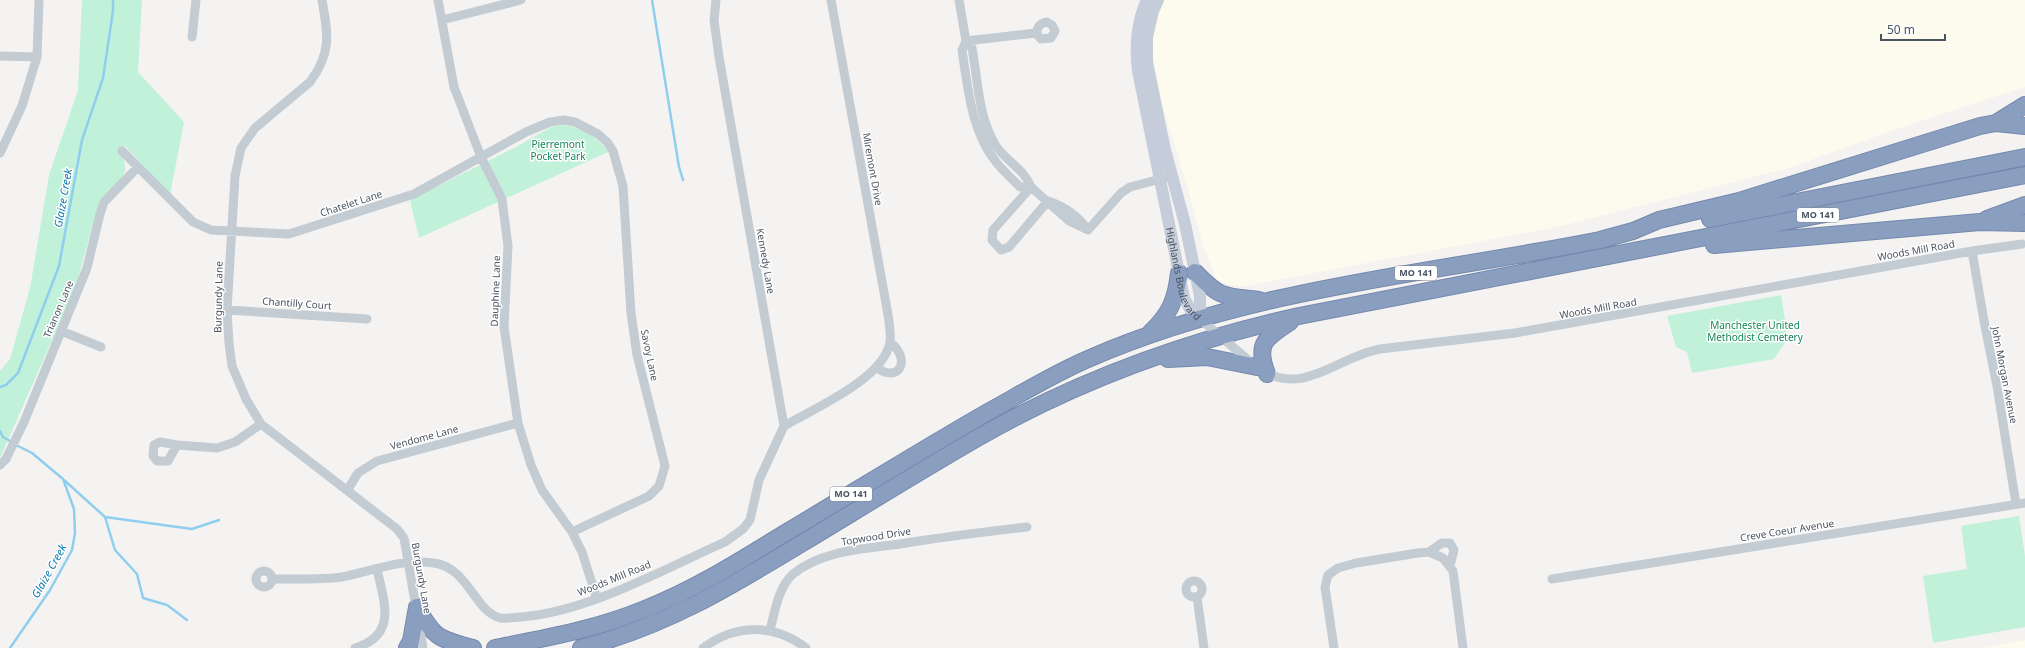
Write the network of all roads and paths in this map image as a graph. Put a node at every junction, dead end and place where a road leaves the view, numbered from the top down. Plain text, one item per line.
1 (39, 0) edge
2 (196, 0) edge
3 (322, 0) edge
4 (438, 0) edge
5 (521, 0) edge
6 (716, 0) edge
7 (831, 0) edge
8 (959, 0) edge
9 (1147, 0) edge
10 (1158, 0) edge
11 (442, 20) junction
12 (1036, 33) dead end
13 (192, 37) dead end
14 (966, 41) junction
15 (0, 56) edge
16 (37, 57) junction
17 (2025, 105) edge
18 (1996, 123) junction
19 (2025, 126) edge
20 (598, 134) joint
21 (122, 150) dead end
22 (0, 153) edge
23 (481, 157) junction
24 (2025, 157) edge
25 (138, 167) junction
26 (2025, 175) edge
27 (1172, 176) junction
28 (1160, 178) junction
29 (1031, 187) junction
30 (1048, 201) junction
31 (2025, 205) edge
32 (1980, 222) junction
33 (2025, 223) edge
34 (231, 231) junction
35 (1633, 231) junction
36 (2022, 244) dead end
37 (1972, 251) junction
38 (1628, 252) junction
39 (1187, 272) junction
40 (1268, 301) junction
41 (227, 310) junction
42 (1299, 316) junction
43 (366, 319) dead end
44 (1200, 319) junction
45 (61, 331) junction
46 (1147, 336) junction
47 (1219, 336) junction
48 (890, 342) junction
49 (1190, 345) junction
50 (101, 346) dead end
51 (1146, 360) junction
52 (876, 367) junction
53 (1262, 370) junction
54 (518, 423) junction
55 (262, 424) junction
56 (784, 426) junction
57 (177, 445) dead end
58 (3, 462) edge
59 (348, 489) junction
60 (2020, 504) edge
61 (1027, 527) dead end
62 (572, 532) junction
63 (1429, 552) junction
64 (409, 562) junction
65 (1450, 565) junction
66 (377, 570) junction
67 (272, 579) dead end
68 (1552, 579) dead end
69 (1197, 597) dead end
70 (597, 599) junction
71 (417, 606) junction
72 (770, 630) junction
73 (355, 648) edge
74 (407, 648) edge
75 (423, 648) edge
76 (473, 648) edge
77 (495, 648) edge
78 (581, 648) edge
79 (703, 648) edge
80 (806, 648) edge
81 (1204, 648) edge
82 (1334, 648) edge
83 (1463, 648) edge

1 - 16 street
2 - 13 street
3 - 34 street, Burgundy Lane
4 - 11 street, Dauphine Lane
5 - 11 street
6 - 56 street, Kennedy Lane
7 - 48 street, Miremont Drive
8 - 14 street
9 - 28 street, Highlands Boulevard
10 - 27 street, Highlands Boulevard
11 - 23 street, Dauphine Lane
12 - 14 street
14 - 29 street
15 - 16 street
16 - 22 street
17 - 18 highway
18 - 19 highway
18 - 35 highway
20 - 23 street, Chatelet Lane
20 - 62 street, Savoy Lane
21 - 25 street, Chatelet Lane
23 - 34 street, Chatelet Lane
23 - 54 street, Dauphine Lane
24 - 35 highway, MO 141
25 - 34 street, Chatelet Lane
25 - 45 street, Trianon Lane
26 - 38 highway, MO 141
27 - 28 street
27 - 39 street, Highlands Boulevard
28 - 30 street
28 - 39 street, Highlands Boulevard
29 - 30 street
29 - 30 street
31 - 32 highway
32 - 33 highway
32 - 38 highway
34 - 41 street, Burgundy Lane
35 - 40 highway, MO 141
36 - 37 street, Woods Mill Road
37 - 53 street, Woods Mill Road
37 - 60 street, John Morgan Avenue
38 - 42 highway, MO 141
39 - 40 highway
39 - 44 street, Highlands Boulevard
39 - 46 highway
40 - 44 highway, MO 141
41 - 43 street, Chantilly Court
41 - 55 street, Burgundy Lane
42 - 47 highway, MO 141
42 - 53 highway
44 - 46 highway, MO 141
44 - 47 street, Woods Mill Road
44 - 49 highway
45 - 50 street
45 - 58 street, Trianon Lane
46 - 77 highway, MO 141
47 - 49 highway, MO 141
47 - 53 street, Woods Mill Road
48 - 52 street, Miremont Drive
48 - 52 street
49 - 51 highway, MO 141
51 - 53 highway
51 - 78 highway, MO 141
52 - 56 street, Miremont Drive
54 - 59 street, Vendome Lane
54 - 62 street, Dauphine Lane
55 - 57 street
55 - 59 street, Burgundy Lane
56 - 70 street, Woods Mill Road
59 - 64 street, Burgundy Lane
60 - 68 street, Creve Coeur Avenue
61 - 72 street, Topwood Drive
62 - 70 street, Dauphine Lane
63 - 65 street
63 - 65 street
63 - 82 street
64 - 66 street, Woods Mill Road
64 - 70 street, Woods Mill Road
64 - 71 street, Burgundy Lane
65 - 83 street
66 - 67 street, Woods Mill Road
66 - 73 street
69 - 81 street
71 - 74 highway
71 - 75 street, Burgundy Lane
71 - 76 highway
72 - 79 street
72 - 80 street

